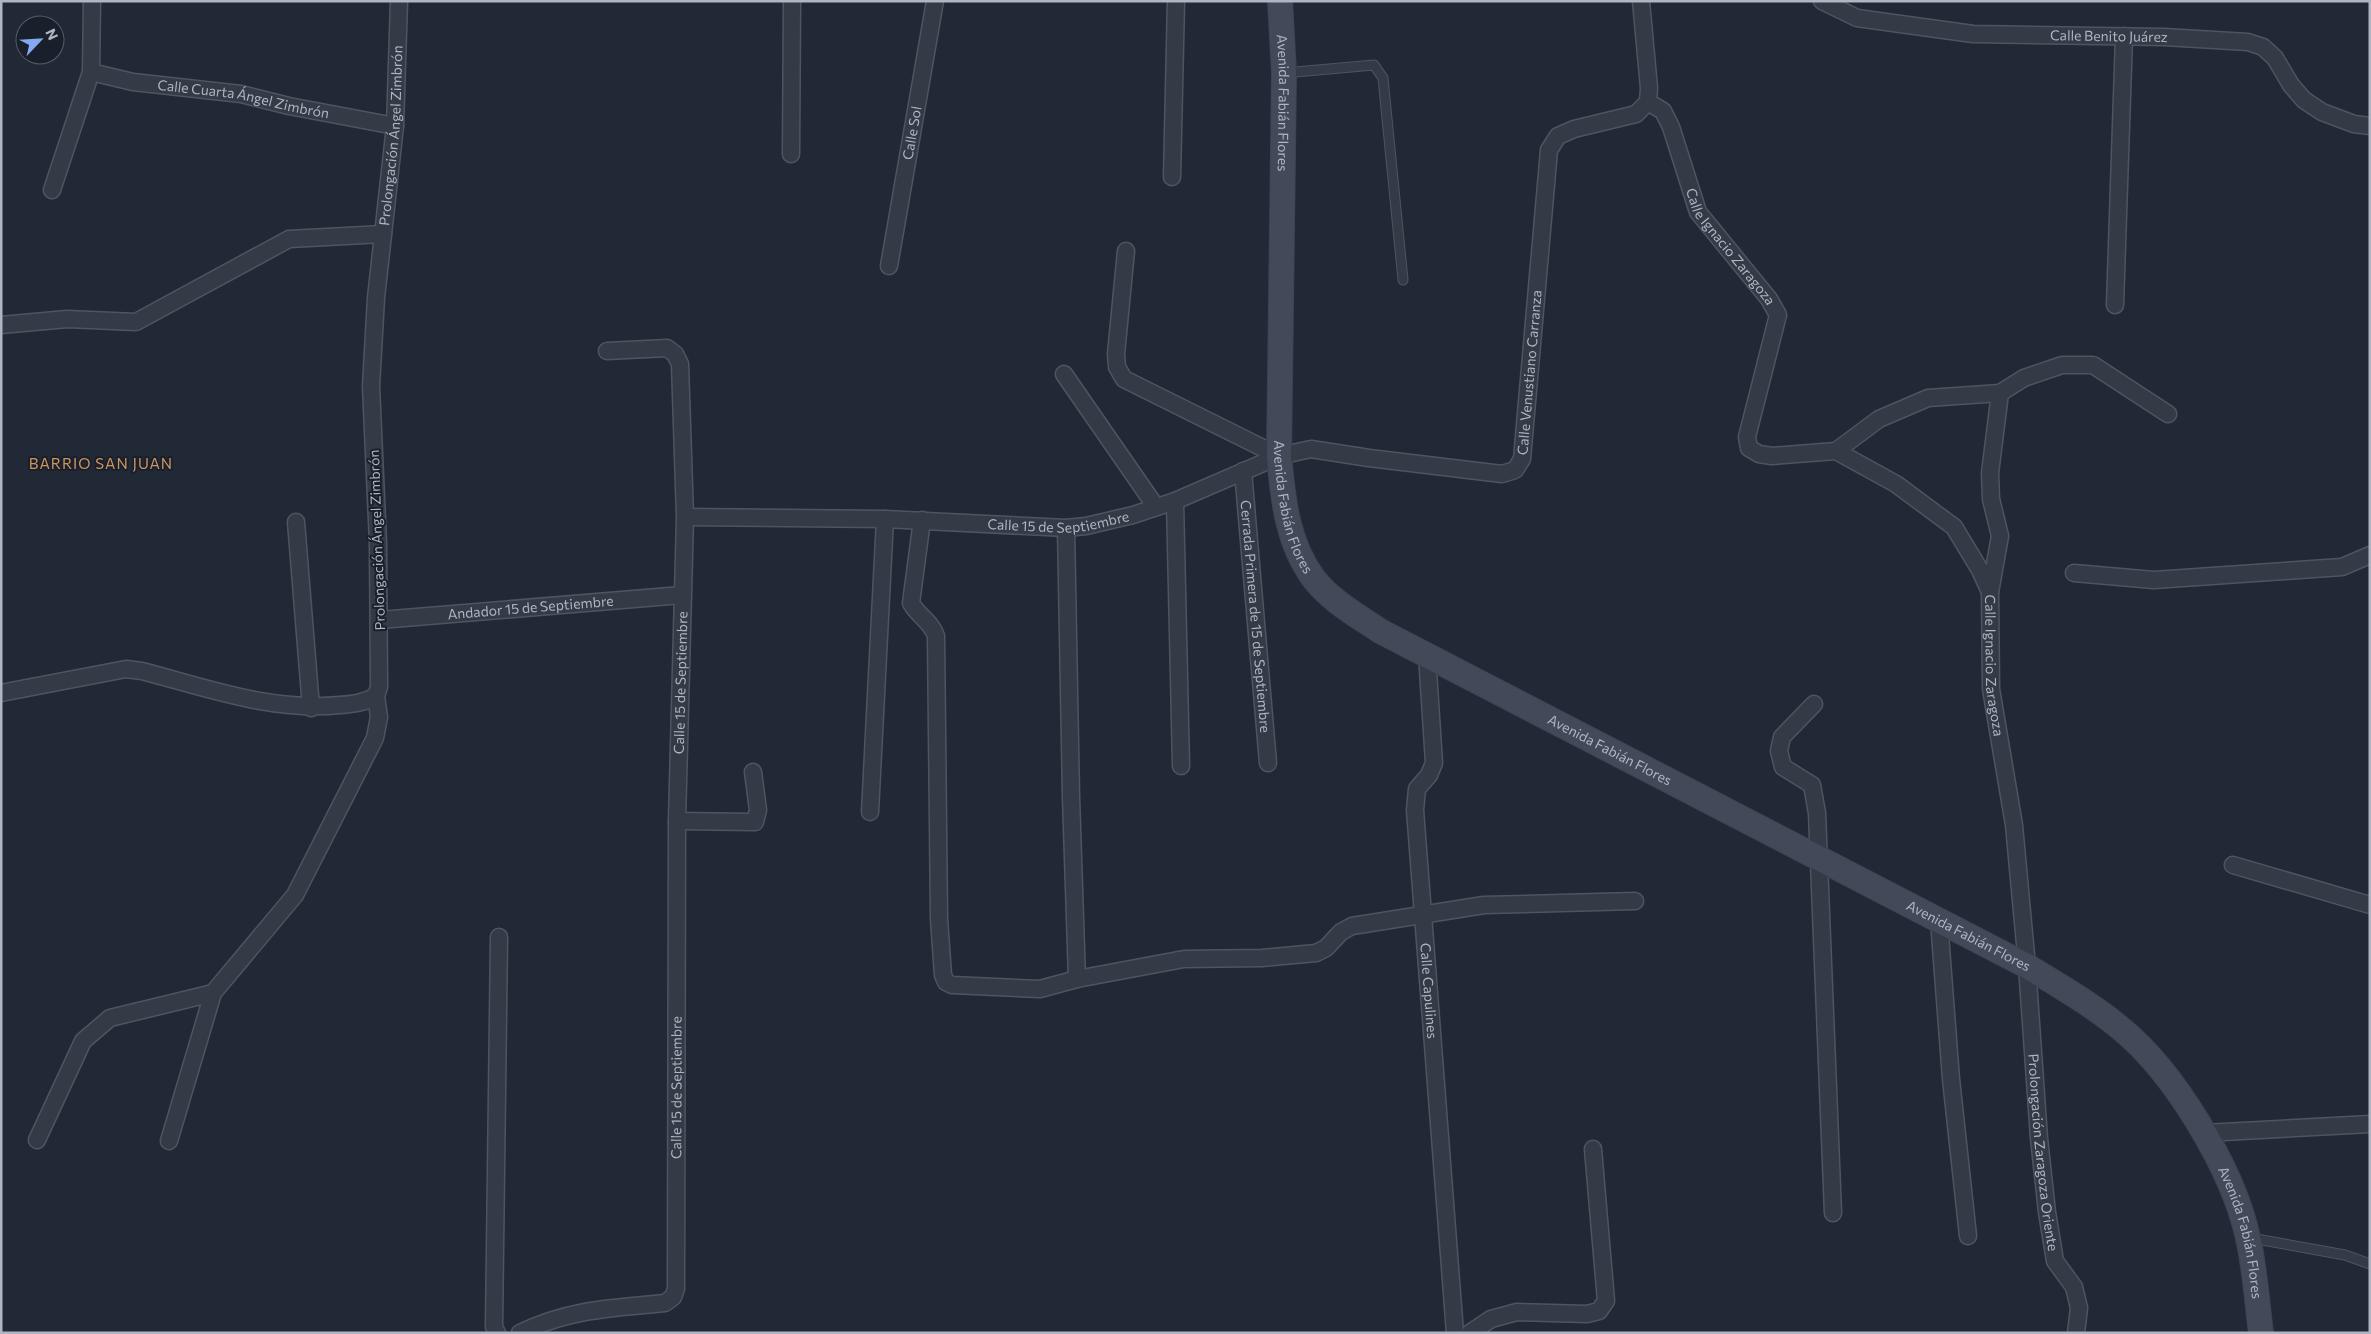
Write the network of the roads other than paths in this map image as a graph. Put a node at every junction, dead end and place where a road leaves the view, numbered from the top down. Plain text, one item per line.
1 (92, 1) edge
2 (399, 1) edge
3 (792, 1) edge
4 (935, 1) edge
5 (1176, 1) edge
6 (1280, 1) edge
7 (1641, 1) edge
8 (1822, 1) edge
9 (2124, 36) junction
10 (91, 72) junction
11 (1284, 73) junction
12 (1648, 102) junction
13 (395, 126) junction
14 (2370, 126) edge
15 (791, 154) dead end
16 (1172, 177) dead end
17 (52, 190) dead end
18 (383, 234) junction
19 (1126, 251) dead end
20 (889, 266) dead end
21 (1403, 280) dead end
22 (2115, 305) dead end
23 (1, 325) edge
24 (607, 351) dead end
25 (1064, 374) dead end
26 (2000, 393) junction
27 (2168, 414) dead end
28 (1836, 451) junction
29 (1279, 456) junction
30 (1243, 471) junction
31 (1174, 501) junction
32 (1156, 507) junction
33 (685, 517) junction
34 (886, 519) junction
35 (922, 520) junction
36 (296, 522) dead end
37 (1066, 528) junction
38 (2370, 555) edge
39 (2074, 573) dead end
40 (1990, 592) junction
41 (682, 595) junction
42 (380, 620) junction
43 (1427, 655) junction
44 (1, 693) edge
45 (376, 696) junction
46 (1814, 704) dead end
47 (311, 708) junction
48 (1268, 763) dead end
49 (1180, 766) dead end
50 (753, 772) dead end
51 (870, 812) dead end
52 (677, 820) junction
53 (1818, 857) junction
54 (2233, 865) dead end
55 (1636, 901) dead end
56 (2370, 905) edge
57 (1424, 914) junction
58 (1940, 921) junction
59 (499, 937) dead end
60 (2027, 966) junction
61 (1077, 979) junction
62 (212, 993) junction
63 (2370, 1124) edge
64 (2205, 1133) junction
65 (36, 1140) dead end
66 (169, 1140) dead end
67 (1593, 1149) dead end
68 (1833, 1213) dead end
69 (1968, 1236) dead end
70 (2248, 1238) junction
71 (2370, 1264) edge
72 (497, 1333) edge
73 (520, 1333) edge
74 (1455, 1333) edge
75 (1470, 1333) edge
76 (2076, 1333) edge
77 (2261, 1333) edge

1 - 10 street
2 - 13 street, Prolongación Ángel Zimbrón
3 - 15 street
4 - 20 street, Calle Sol
5 - 16 street
6 - 11 main road, Avenida Fabián Flores
7 - 12 street
8 - 9 street, Calle Benito Juárez
9 - 14 street, Calle Benito Juárez
9 - 22 street
10 - 13 street, Calle Cuarta Ángel Zimbrón
10 - 17 street
11 - 21 lane
11 - 29 main road, Avenida Fabián Flores
12 - 28 street, Calle Ignacio Zaragoza
12 - 29 street, Calle Venustiano Carranza
13 - 18 street, Prolongación Ángel Zimbrón
18 - 23 street
18 - 42 street, Prolongación Ángel Zimbrón
19 - 29 street
24 - 33 street
25 - 32 street
26 - 27 street
26 - 28 street
26 - 40 street
28 - 40 street, Calle Ignacio Zaragoza
29 - 30 street, Calle 15 de Septiembre
29 - 43 main road, Avenida Fabián Flores
30 - 31 street, Calle 15 de Septiembre
30 - 48 street, Cerrada Primera de 15 de Septiembre
31 - 32 street, Calle 15 de Septiembre
31 - 49 street
32 - 37 street, Calle 15 de Septiembre
33 - 34 street, Calle 15 de Septiembre
33 - 41 street, Calle 15 de Septiembre
34 - 35 street, Calle 15 de Septiembre
34 - 51 street
35 - 37 street, Calle 15 de Septiembre
35 - 61 street
36 - 47 street
37 - 61 street
38 - 39 street
40 - 60 street, Calle Ignacio Zaragoza
41 - 42 street, Andador 15 de Septiembre
41 - 52 street, Calle 15 de Septiembre
42 - 45 street, Prolongación Ángel Zimbrón
43 - 53 main road, Avenida Fabián Flores
43 - 57 street, Calle Capulines
44 - 47 street
45 - 47 street
45 - 62 street, Prolongación Ángel Zimbrón
46 - 53 street
50 - 52 street
52 - 73 street, Calle 15 de Septiembre
53 - 58 main road, Avenida Fabián Flores
53 - 68 street
54 - 56 street
55 - 57 street
57 - 61 street
57 - 74 street, Calle Capulines
58 - 60 main road, Avenida Fabián Flores
58 - 69 street
59 - 72 street
60 - 64 main road, Avenida Fabián Flores
60 - 76 street, Prolongación Zaragoza Oriente
62 - 65 street
62 - 66 street
63 - 64 street
64 - 70 main road, Avenida Fabián Flores
67 - 75 street
70 - 71 lane
70 - 77 main road, Avenida Fabián Flores

